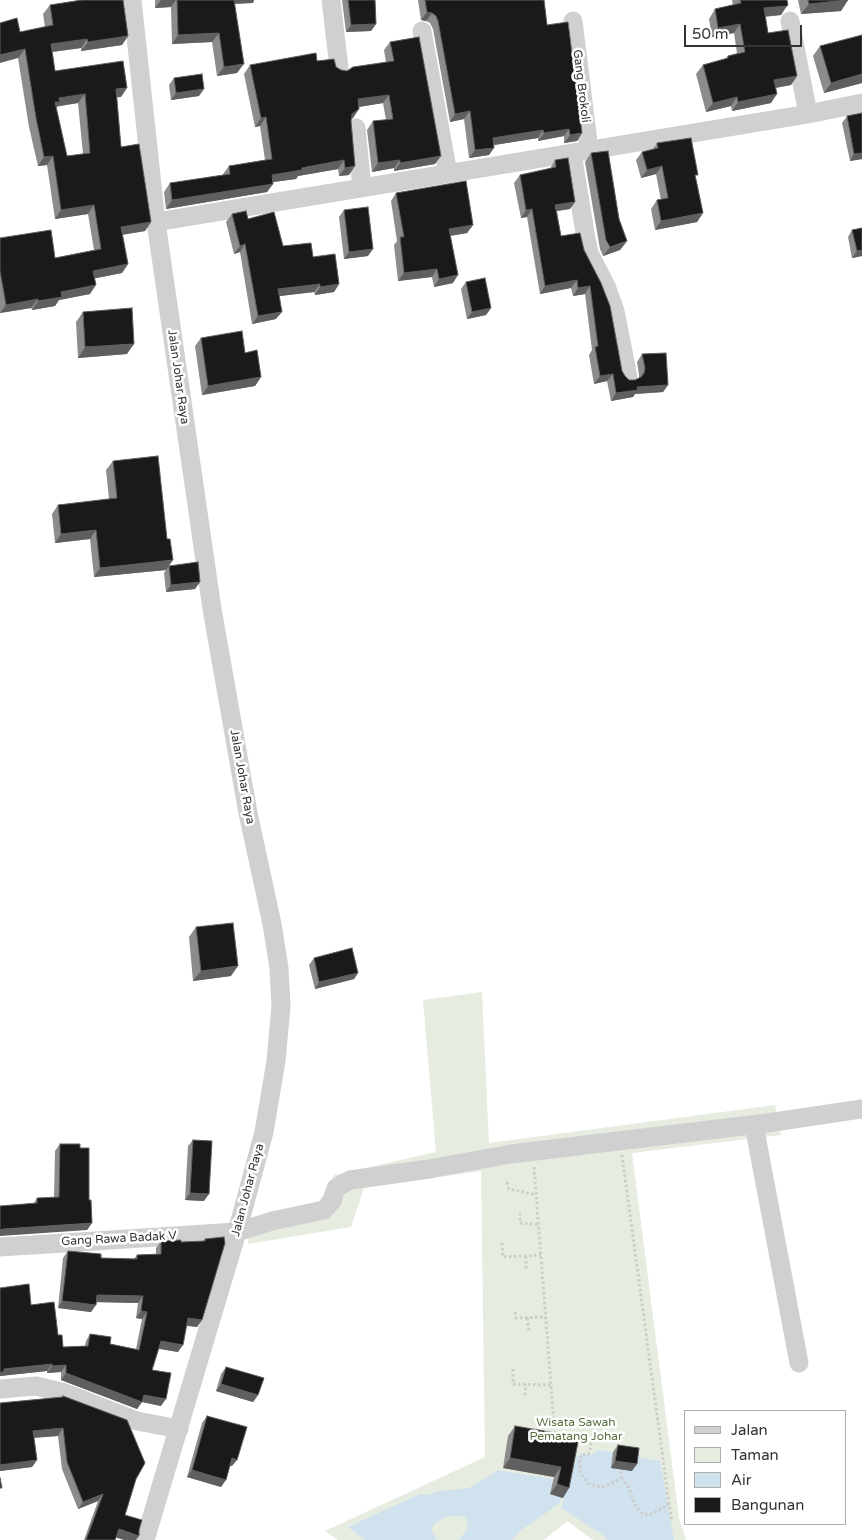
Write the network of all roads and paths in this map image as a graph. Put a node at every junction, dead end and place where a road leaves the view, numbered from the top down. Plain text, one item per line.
1 (132, 0) edge
2 (331, 0) edge
3 (573, 21) dead end
4 (790, 21) dead end
5 (422, 31) dead end
6 (339, 68) edge
7 (862, 103) edge
8 (808, 114) junction
9 (356, 128) dead end
10 (580, 152) junction
11 (448, 174) junction
12 (362, 188) junction
13 (156, 222) junction
14 (628, 377) edge
15 (862, 1109) edge
16 (754, 1125) junction
17 (620, 1141) junction
18 (533, 1151) junction
19 (508, 1182) dead end
20 (536, 1195) junction
21 (520, 1213) dead end
22 (539, 1225) junction
23 (237, 1232) junction
24 (502, 1243) dead end
25 (0, 1246) edge
26 (541, 1255) junction
27 (526, 1256) junction
28 (526, 1270) dead end
29 (515, 1312) dead end
30 (546, 1317) junction
31 (527, 1318) junction
32 (529, 1331) dead end
33 (799, 1363) dead end
34 (513, 1369) dead end
35 (526, 1384) junction
36 (551, 1385) junction
37 (0, 1389) edge
38 (525, 1395) dead end
39 (179, 1429) junction
40 (555, 1439) junction
41 (563, 1440) edge
42 (571, 1440) edge
43 (556, 1444) edge
44 (621, 1470) edge
45 (621, 1478) junction
46 (669, 1504) junction
47 (672, 1521) dead end
48 (145, 1540) edge

1 - 13 street, Jalan Johar Raya
2 - 6 street
3 - 10 street, Gang Brokoli
4 - 8 street
5 - 11 street
7 - 8 street
8 - 10 street
9 - 12 street
10 - 11 street
10 - 14 street, Gang Brokoli
11 - 12 street
12 - 13 street
13 - 23 street, Jalan Johar Raya
15 - 16 street, Gang Rawa Badak V
16 - 17 street, Gang Rawa Badak V
16 - 33 street
17 - 18 street, Gang Rawa Badak V
17 - 46 path
18 - 20 path
18 - 23 street, Gang Rawa Badak V
19 - 20 path
20 - 22 path
21 - 22 path
22 - 26 path
23 - 25 street, Gang Rawa Badak V
23 - 39 street, Jalan Johar Raya
24 - 27 path
26 - 27 path
26 - 30 path
27 - 28 path
29 - 31 path
30 - 31 path
30 - 36 path
31 - 32 path
34 - 35 path
35 - 36 path
35 - 38 path
36 - 40 path
37 - 39 street
39 - 48 street, Jalan Johar Raya
40 - 41 path
40 - 43 path
42 - 45 path
44 - 45 path
45 - 46 path
46 - 47 path

